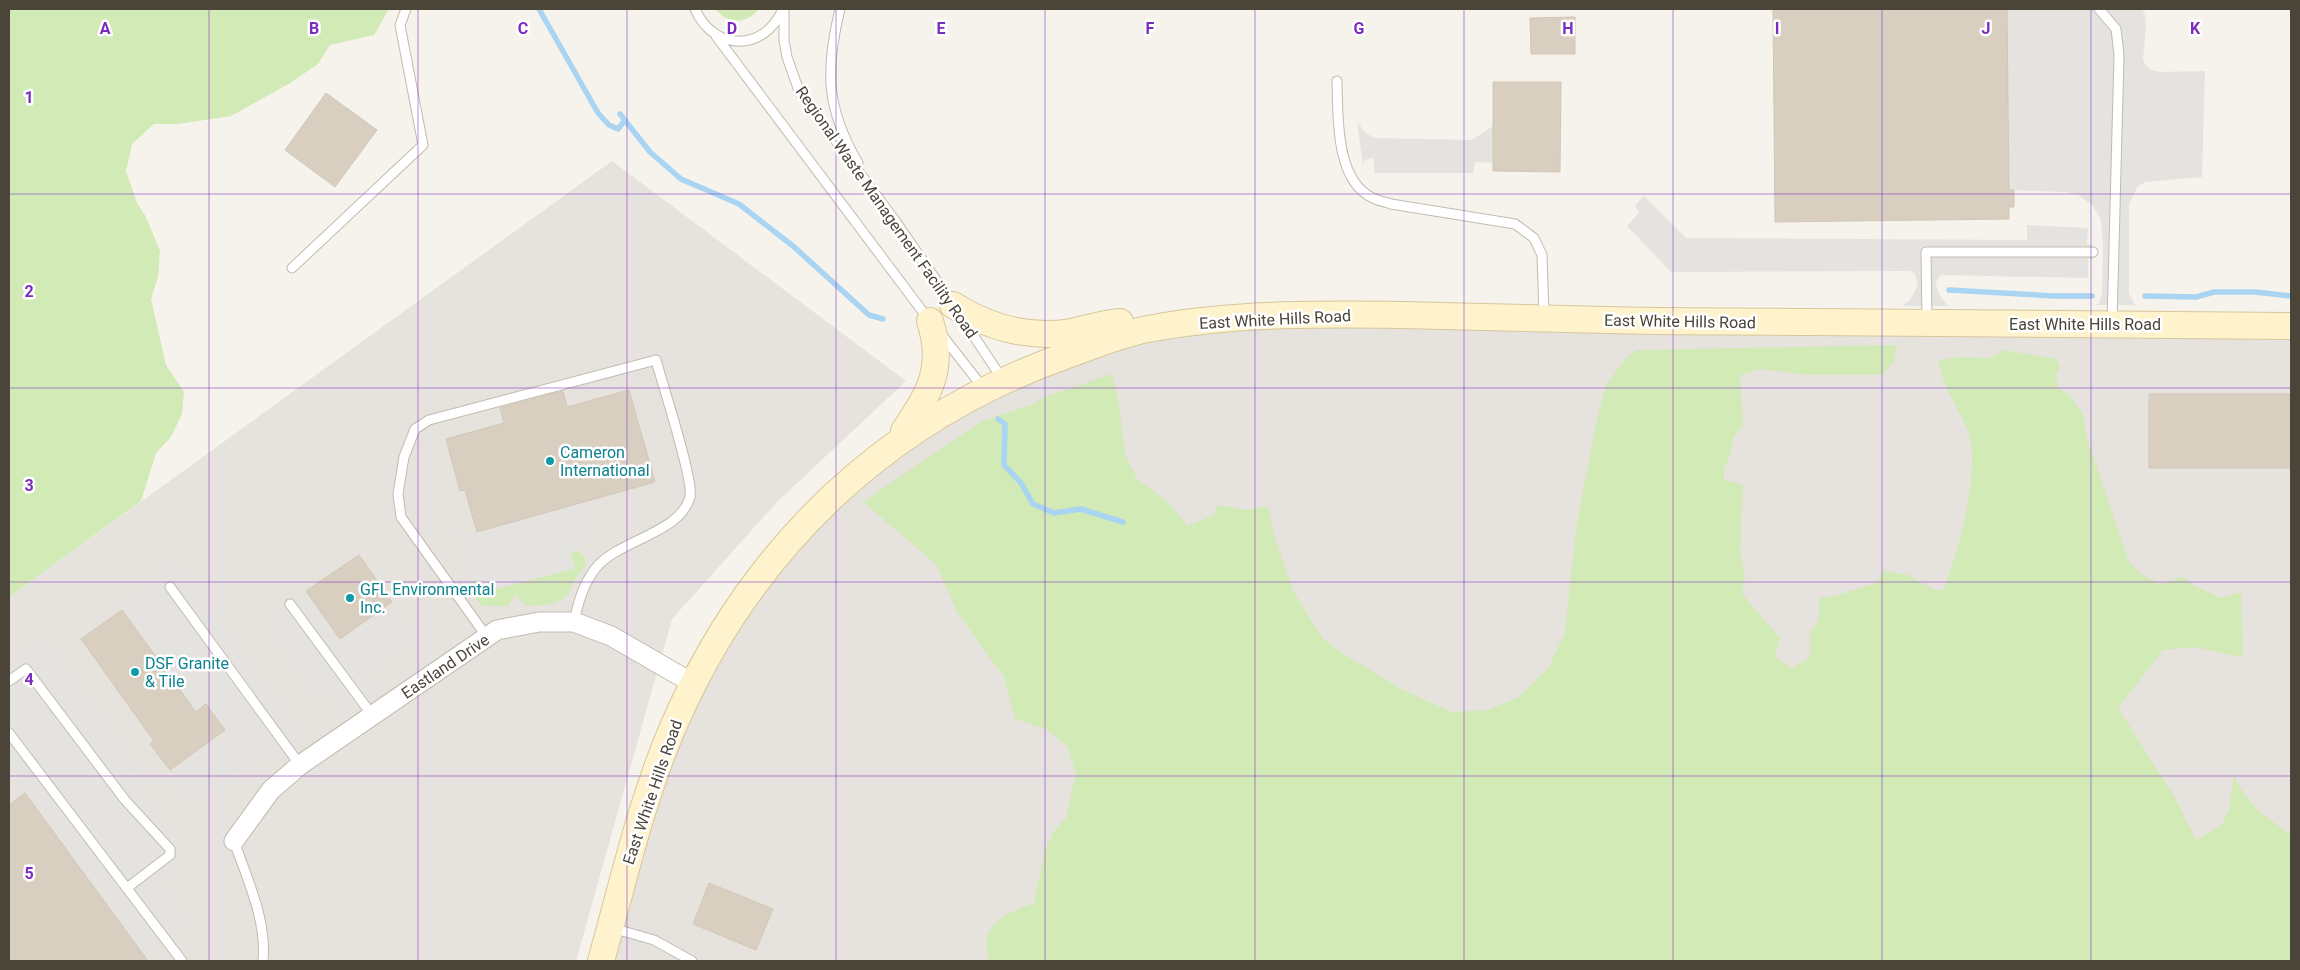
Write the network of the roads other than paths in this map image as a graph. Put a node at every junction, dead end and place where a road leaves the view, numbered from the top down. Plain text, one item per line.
1 (406, 9) edge
2 (694, 9) edge
3 (784, 9) edge
4 (840, 9) edge
5 (2099, 9) edge
6 (716, 36) junction
7 (1337, 82) dead end
8 (896, 222) junction
9 (2093, 252) dead end
10 (292, 268) dead end
11 (953, 305) junction
12 (1544, 318) junction
13 (930, 321) junction
14 (1927, 323) junction
15 (2112, 324) junction
16 (2291, 326) edge
17 (1142, 330) junction
18 (993, 384) junction
19 (898, 440) junction
20 (170, 587) dead end
21 (290, 604) dead end
22 (574, 622) junction
23 (487, 637) junction
24 (9, 681) edge
25 (694, 684) junction
26 (372, 715) junction
27 (9, 733) edge
28 (300, 764) junction
29 (234, 841) joint
30 (127, 888) junction
31 (610, 927) junction
32 (182, 961) edge
33 (264, 961) edge
34 (601, 961) edge
35 (692, 961) edge

1 - 10 lane
2 - 6 lane, Regional Waste Management Facility Road
3 - 6 lane, Regional Waste Management Facility Road
3 - 8 lane, Regional Waste Management Facility Road
4 - 8 lane
5 - 15 lane
6 - 13 lane, Regional Waste Management Facility Road
7 - 12 lane
8 - 11 lane, Regional Waste Management Facility Road
9 - 14 lane
11 - 17 main road
11 - 18 lane, Regional Waste Management Facility Road
12 - 14 main road, East White Hills Road
12 - 17 main road, East White Hills Road
13 - 18 lane, Regional Waste Management Facility Road
13 - 19 main road
14 - 15 main road, East White Hills Road
15 - 16 main road, East White Hills Road
17 - 18 main road, East White Hills Road
18 - 19 main road, East White Hills Road
19 - 25 main road, East White Hills Road
20 - 28 lane
21 - 26 lane
22 - 23 street, Eastland Drive
22 - 23 lane
22 - 25 street, Eastland Drive
23 - 26 street, Eastland Drive
24 - 30 lane
25 - 31 main road, East White Hills Road
26 - 28 street, Eastland Drive
27 - 30 lane
28 - 29 street, Eastland Drive
29 - 33 lane
30 - 32 lane
31 - 34 main road, East White Hills Road
31 - 35 lane

